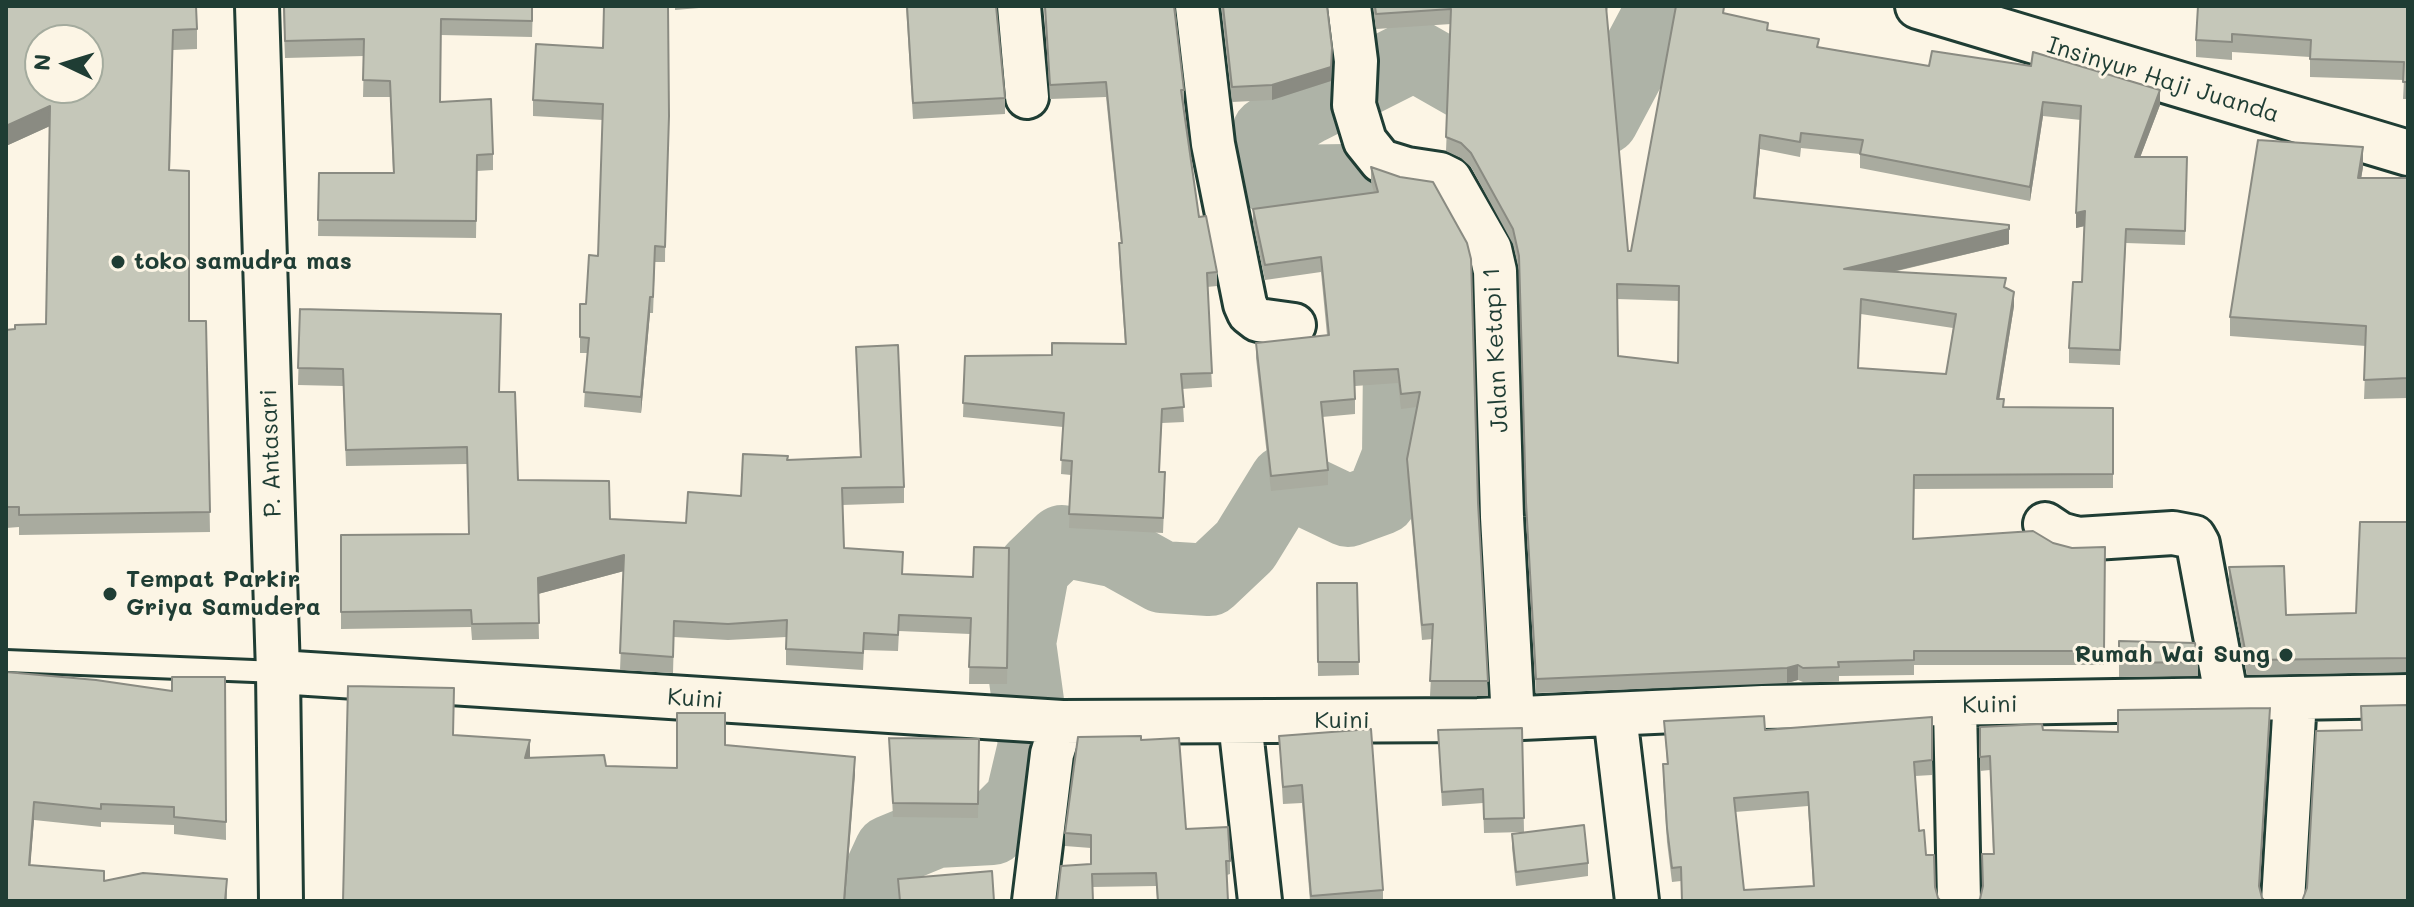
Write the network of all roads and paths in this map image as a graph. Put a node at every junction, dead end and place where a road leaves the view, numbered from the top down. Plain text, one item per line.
1 (257, 6) edge
2 (1019, 6) edge
3 (1197, 6) edge
4 (1349, 6) edge
5 (1918, 6) edge
6 (1027, 97) dead end
7 (2408, 153) edge
8 (1294, 325) dead end
9 (2045, 524) dead end
10 (6, 661) edge
11 (278, 672) junction
12 (2408, 696) edge
13 (2295, 699) junction
14 (2227, 700) junction
15 (1955, 706) junction
16 (1615, 715) junction
17 (1513, 719) junction
18 (1055, 722) junction
19 (1240, 722) junction
20 (281, 901) edge
21 (1034, 901) edge
22 (1260, 901) edge
23 (1637, 901) edge
24 (1959, 901) edge
25 (2283, 901) edge

1 - 11 street, P. Antasari
2 - 6 street
3 - 8 street
4 - 17 street, Jalan Ketapi 1
5 - 7 street, Insinyur Haji Juanda
9 - 14 street
10 - 11 lane
11 - 18 street, Kuini
11 - 20 street, P. Antasari
12 - 13 street, Kuini
13 - 14 street, Kuini
13 - 25 street
14 - 15 street, Kuini
15 - 16 street, Kuini
15 - 24 street
16 - 17 street, Kuini
16 - 23 street
17 - 19 street, Kuini
18 - 19 street, Kuini
18 - 21 street
19 - 22 street

